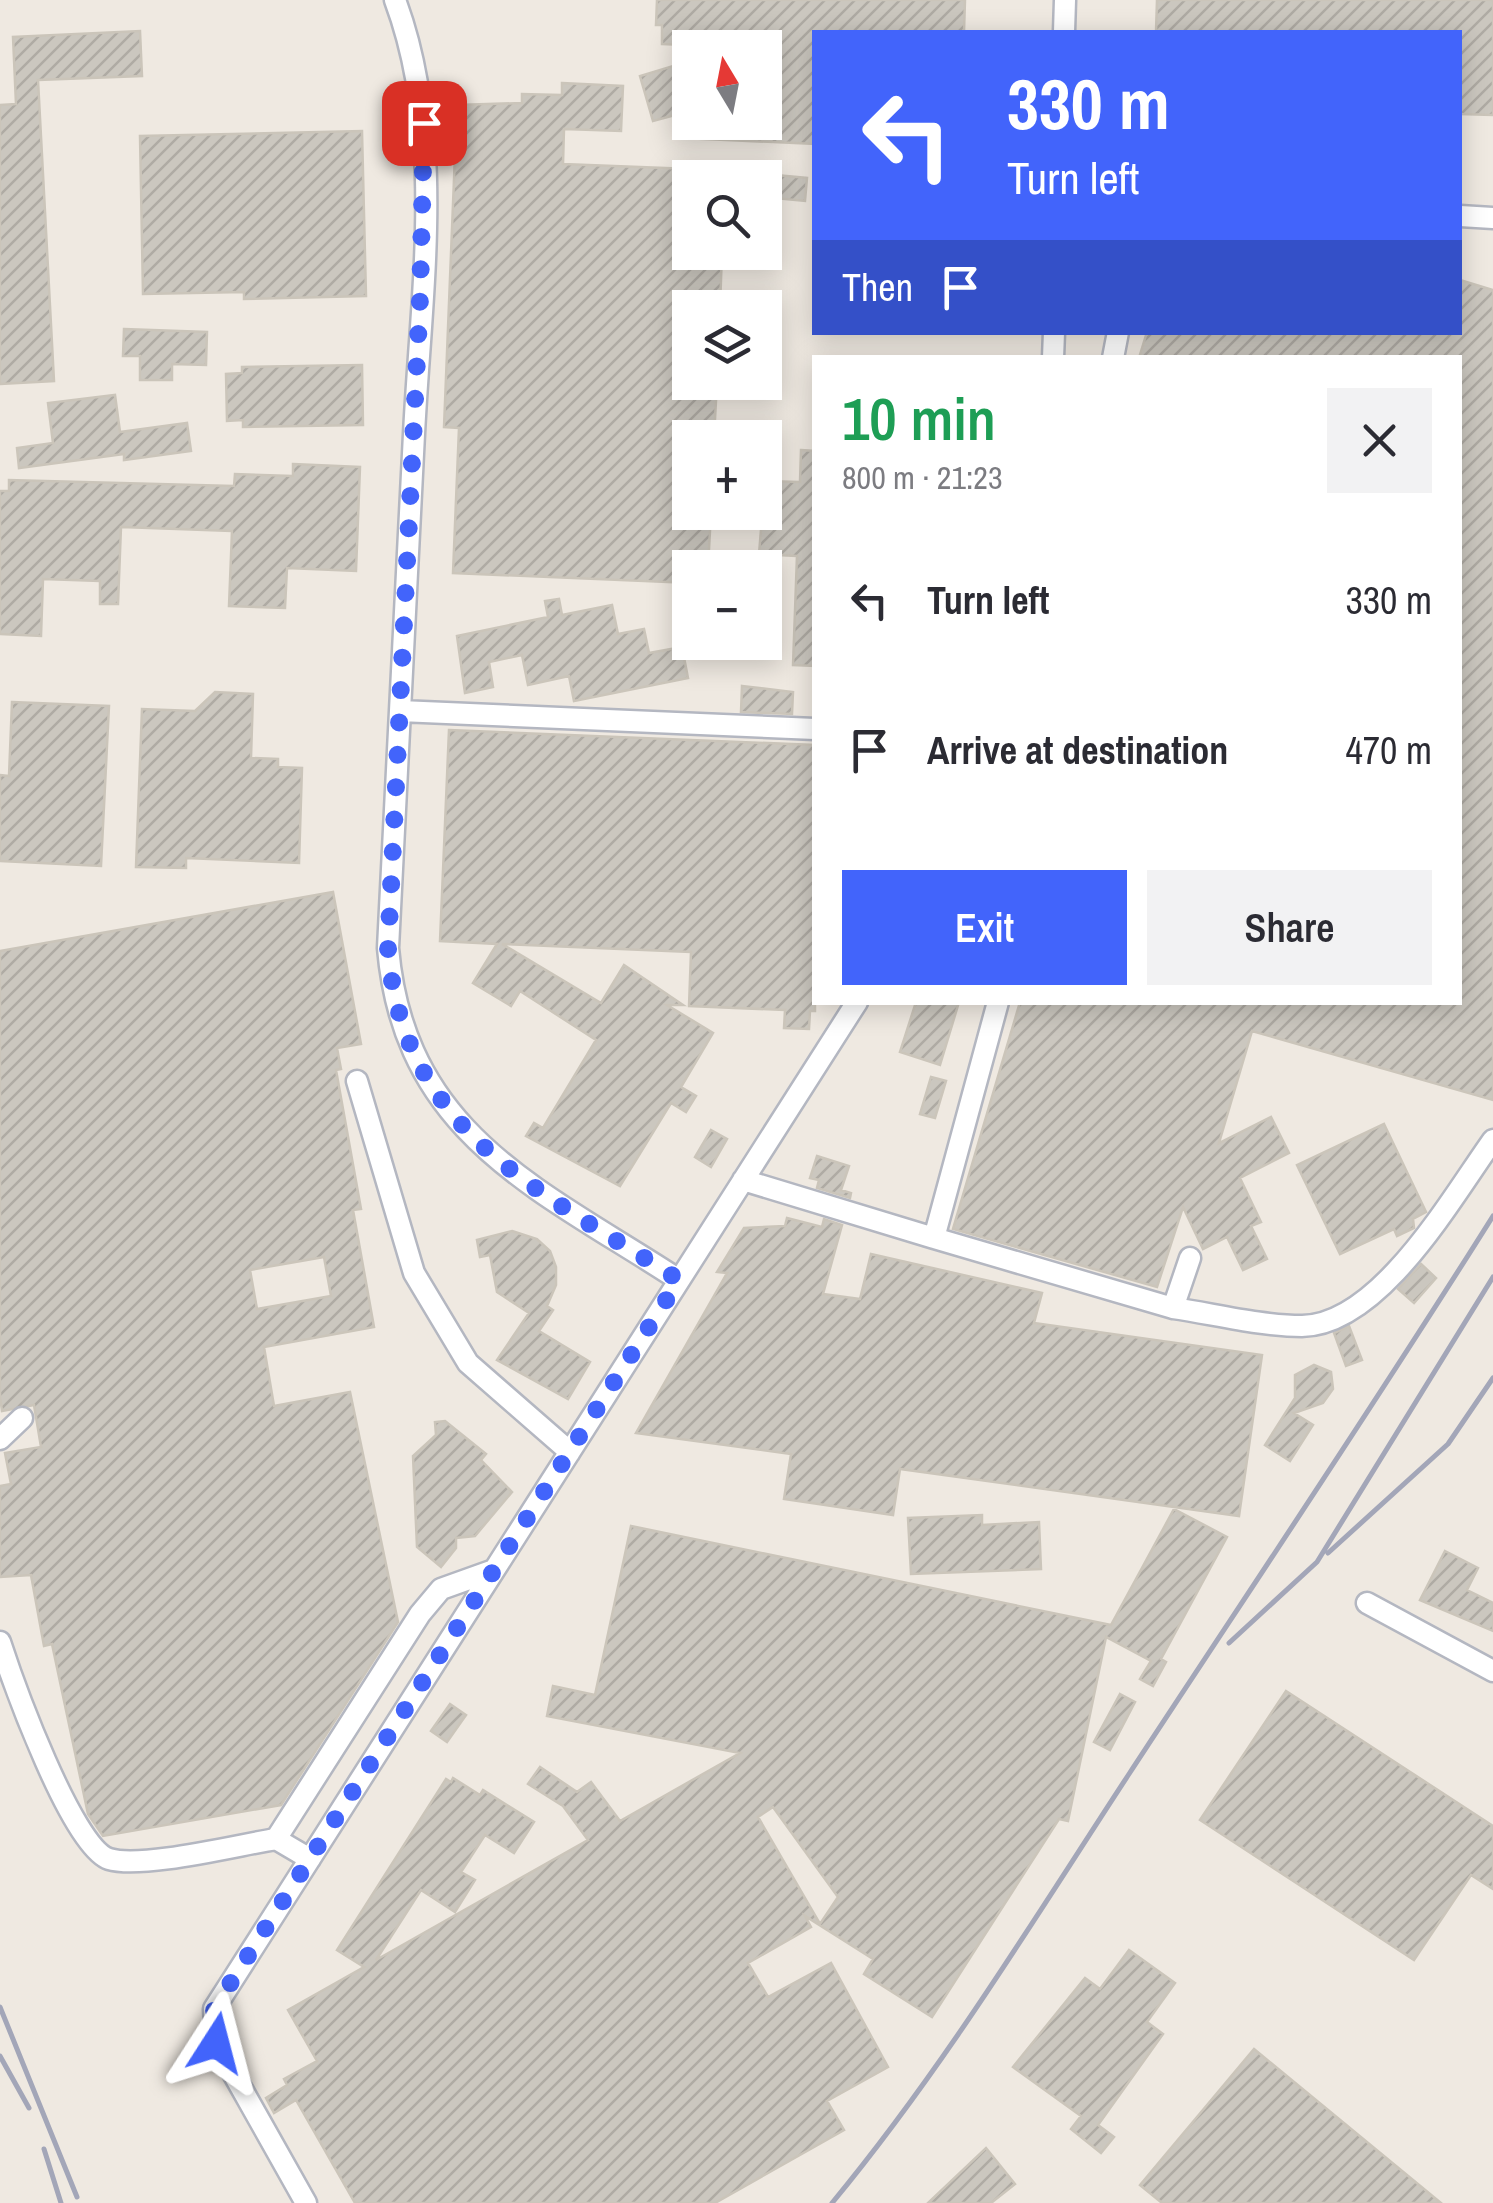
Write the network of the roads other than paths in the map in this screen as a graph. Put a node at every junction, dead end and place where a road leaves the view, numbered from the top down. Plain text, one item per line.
1 (394, 0) edge
2 (1066, 0) edge
3 (1064, 30) edge
4 (1462, 216) edge
5 (1493, 218) edge
6 (400, 712) junction
7 (812, 729) edge
8 (855, 1005) edge
9 (997, 1005) edge
10 (357, 1081) dead end
11 (1493, 1140) edge
12 (744, 1180) junction
13 (934, 1238) junction
14 (1190, 1258) dead end
15 (679, 1280) junction
16 (1173, 1308) junction
17 (22, 1418) dead end
18 (0, 1439) edge
19 (570, 1452) junction
20 (494, 1570) junction
21 (1366, 1603) dead end
22 (0, 1642) edge
23 (1493, 1671) edge
24 (276, 1839) junction
25 (310, 1859) junction
26 (306, 2203) edge

1 - 6 street
2 - 3 street
4 - 5 street
6 - 7 street
6 - 15 street
8 - 12 street
9 - 13 street
10 - 19 street
11 - 16 street
12 - 13 street
12 - 15 street
13 - 16 street
14 - 16 street
15 - 19 street
17 - 18 street
19 - 20 street
20 - 24 street
20 - 25 street
21 - 23 street
22 - 24 street
24 - 25 street
25 - 26 street

